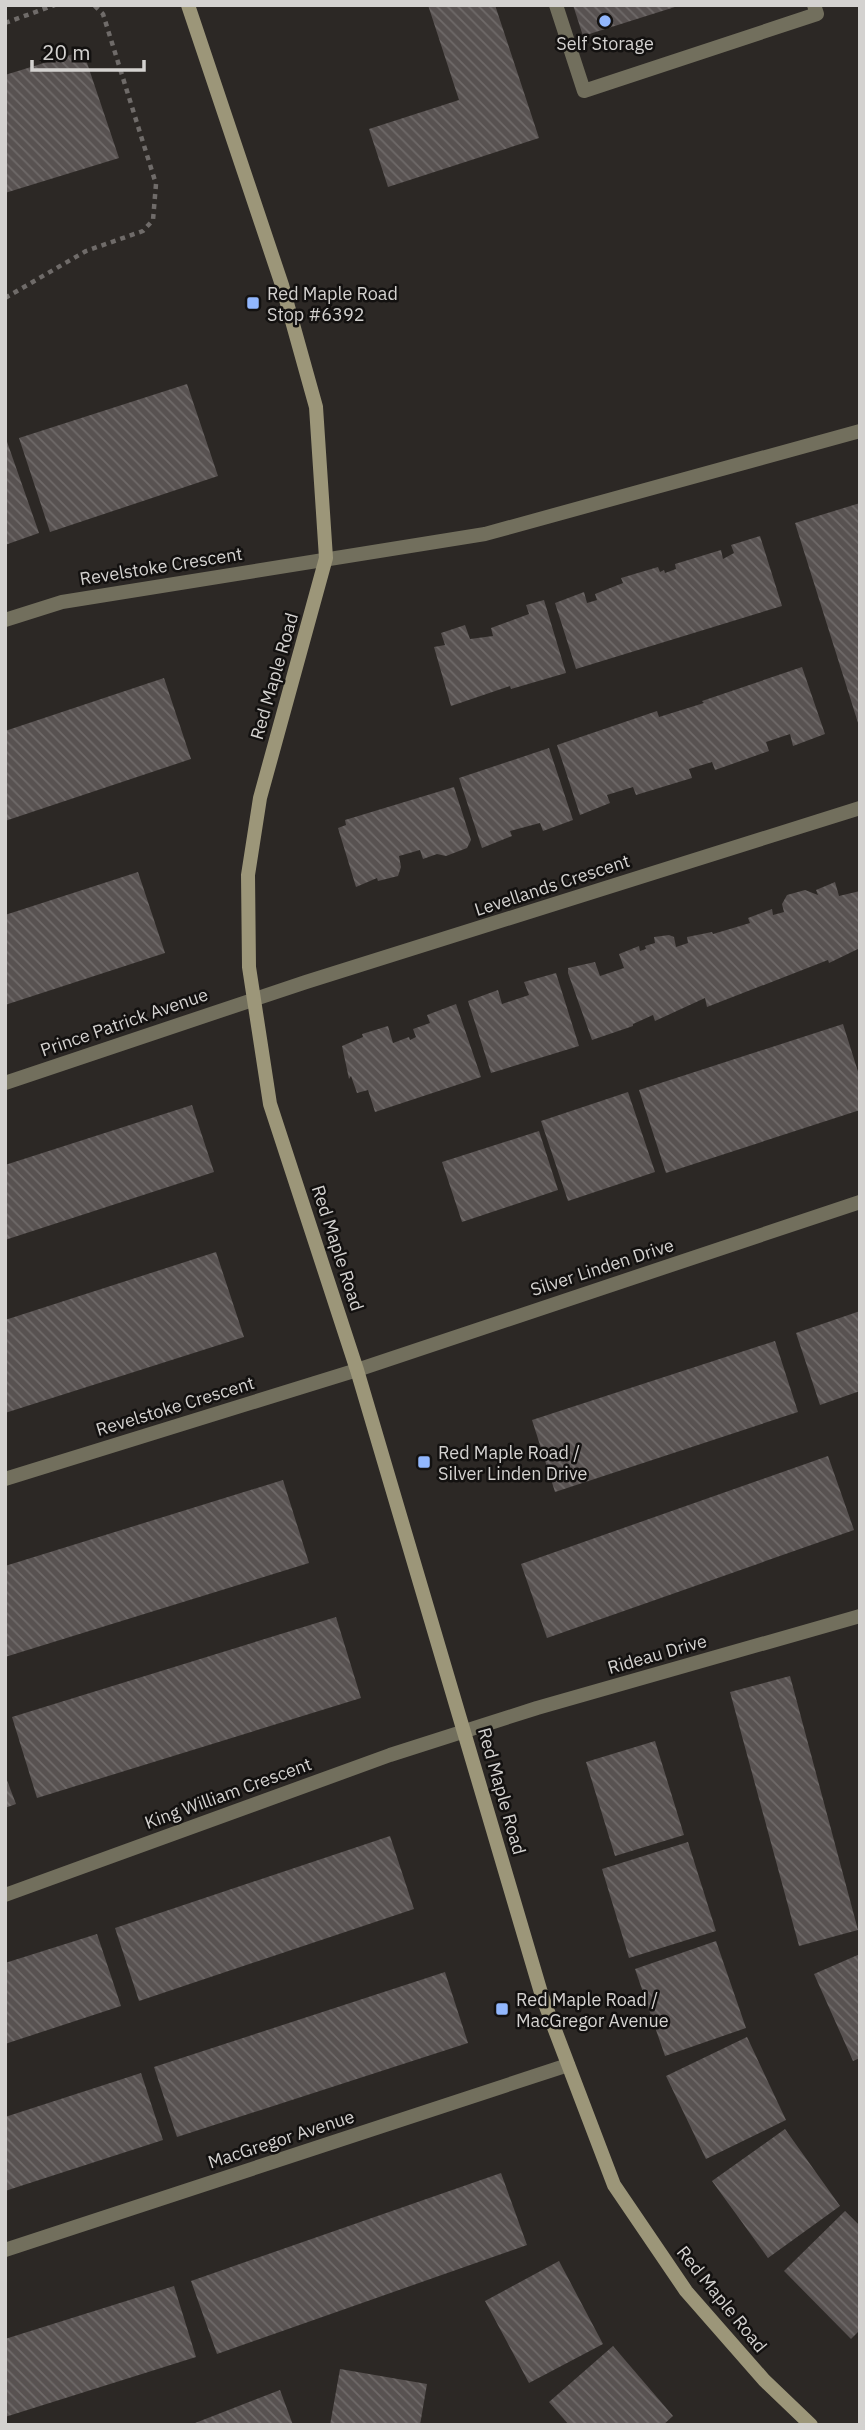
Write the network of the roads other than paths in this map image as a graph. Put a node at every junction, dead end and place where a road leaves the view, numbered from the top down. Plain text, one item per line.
1 (188, 5) edge
2 (556, 5) edge
3 (814, 5) edge
4 (860, 431) edge
5 (326, 558) junction
6 (5, 620) edge
7 (860, 808) edge
8 (256, 999) junction
9 (5, 1083) edge
10 (860, 1202) edge
11 (357, 1370) junction
12 (5, 1479) edge
13 (860, 1616) edge
14 (465, 1732) junction
15 (5, 1895) edge
16 (568, 2065) junction
17 (5, 2250) edge
18 (811, 2425) edge

1 - 5 street, Red Maple Road
2 - 3 street
4 - 5 street
5 - 6 street, Revelstoke Crescent
5 - 8 street, Red Maple Road
7 - 8 street, Levellands Crescent
8 - 9 street, Prince Patrick Avenue
8 - 11 street, Red Maple Road
10 - 11 street, Silver Linden Drive
11 - 12 street, Revelstoke Crescent
11 - 14 street, Red Maple Road
13 - 14 street, Rideau Drive
14 - 15 street, King William Crescent
14 - 16 street, Red Maple Road
16 - 17 street, MacGregor Avenue
16 - 18 street, Red Maple Road

